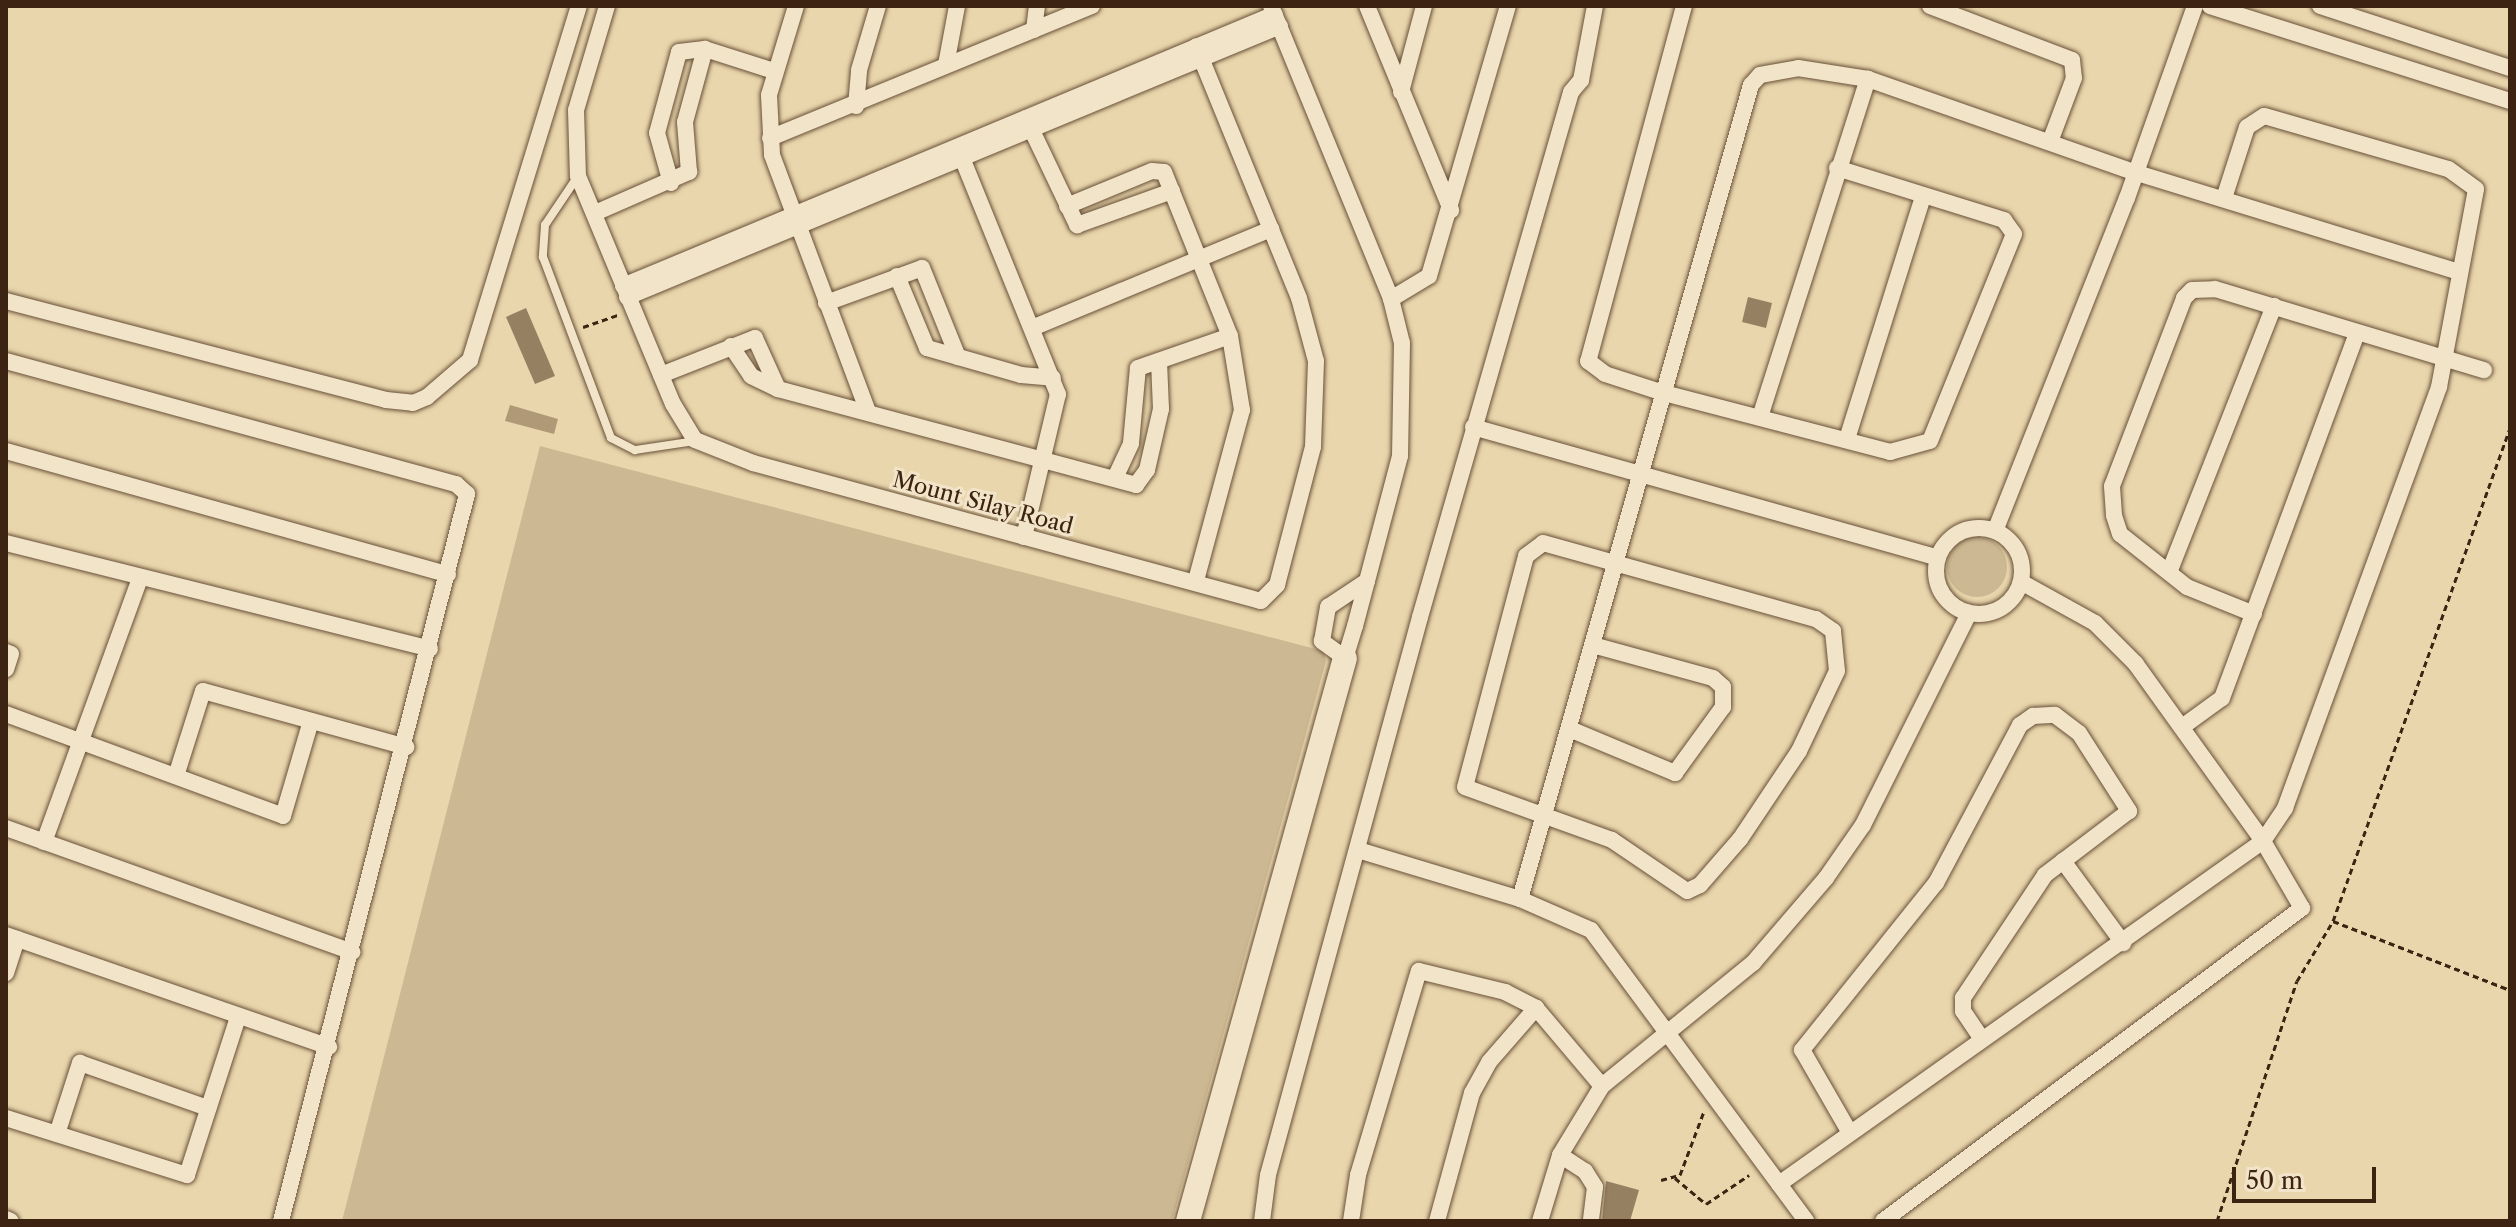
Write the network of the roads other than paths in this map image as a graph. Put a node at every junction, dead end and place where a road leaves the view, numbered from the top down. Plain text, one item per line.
1 (579, 6) edge
2 (607, 6) edge
3 (796, 6) edge
4 (878, 6) edge
5 (957, 6) edge
6 (1037, 6) edge
7 (1092, 6) edge
8 (1367, 6) edge
9 (1424, 6) edge
10 (1508, 6) edge
11 (1595, 6) edge
12 (1684, 6) edge
13 (1930, 6) edge
14 (2195, 6) edge
15 (2210, 6) edge
16 (2320, 6) edge
17 (1275, 15) edge
18 (1034, 30) junction
19 (705, 49) junction
20 (1199, 53) junction
21 (946, 65) junction
22 (2510, 68) edge
23 (774, 71) junction
24 (1868, 79) junction
25 (1401, 92) junction
26 (2510, 101) edge
27 (856, 106) junction
28 (1028, 122) junction
29 (770, 138) junction
30 (2050, 142) junction
31 (960, 153) junction
32 (1837, 168) junction
33 (2137, 173) junction
34 (578, 176) junction
35 (671, 183) junction
36 (1172, 191) junction
37 (1923, 196) junction
38 (2224, 198) junction
39 (1067, 206) junction
40 (1451, 210) junction
41 (595, 213) junction
42 (796, 222) junction
43 (1271, 229) junction
44 (1201, 259) junction
45 (2459, 272) junction
46 (897, 276) junction
47 (628, 297) junction
48 (1391, 299) junction
49 (6, 301) edge
50 (826, 303) junction
51 (2274, 306) junction
52 (1032, 328) junction
53 (2357, 333) junction
54 (1230, 336) junction
55 (731, 346) junction
56 (958, 357) junction
57 (2446, 360) junction
58 (6, 361) edge
59 (1159, 361) junction
60 (2484, 370) dead end
61 (661, 375) junction
62 (1053, 378) junction
63 (778, 389) junction
64 (1664, 393) junction
65 (867, 409) junction
66 (1760, 417) junction
67 (1473, 427) junction
68 (1847, 439) junction
69 (695, 440) junction
70 (6, 451) edge
71 (1043, 459) junction
72 (1642, 477) junction
73 (1115, 478) junction
74 (1995, 531) junction
75 (1024, 537) junction
76 (6, 543) edge
77 (1938, 558) junction
78 (1617, 563) junction
79 (2170, 570) junction
80 (448, 574) junction
81 (140, 578) junction
82 (1196, 581) junction
83 (1367, 581) junction
84 (2021, 582) junction
85 (1969, 613) junction
86 (2254, 614) junction
87 (1596, 646) junction
88 (430, 649) junction
89 (6, 652) edge
90 (1345, 658) junction
91 (6, 669) edge
92 (6, 714) edge
93 (311, 721) junction
94 (2182, 727) junction
95 (1572, 730) junction
96 (82, 742) junction
97 (406, 747) junction
98 (176, 776) junction
99 (1548, 815) junction
100 (6, 828) edge
101 (2263, 841) junction
102 (44, 842) junction
103 (1358, 850) junction
104 (2063, 861) junction
105 (1520, 899) junction
106 (12, 937) edge
107 (2123, 943) junction
108 (353, 952) junction
109 (6, 973) edge
110 (1536, 1008) junction
111 (238, 1017) junction
112 (1671, 1031) junction
113 (1982, 1039) junction
114 (329, 1047) junction
115 (1602, 1086) junction
116 (208, 1108) junction
117 (6, 1118) edge
118 (1850, 1133) junction
119 (57, 1134) junction
120 (1560, 1155) junction
121 (1779, 1184) junction
122 (281, 1221) edge
123 (1188, 1221) edge
124 (1262, 1221) edge
125 (1351, 1221) edge
126 (1437, 1221) edge
127 (1540, 1221) edge
128 (1591, 1221) edge
129 (1806, 1221) edge
130 (1883, 1221) edge

1 - 49 street
2 - 34 street
3 - 23 street
4 - 27 street
5 - 21 street
6 - 18 street
7 - 18 street
8 - 25 street
9 - 25 street
10 - 40 street
11 - 67 street
12 - 64 street
13 - 30 street
14 - 33 street
15 - 26 street
16 - 22 street
17 - 20 street
17 - 48 street
18 - 21 street
19 - 23 street
19 - 35 street
19 - 35 street
20 - 28 street
20 - 43 street
21 - 27 street
23 - 29 street
24 - 30 street
24 - 32 street
24 - 64 street
25 - 40 street
27 - 29 street
28 - 31 street
28 - 39 street
29 - 42 street
30 - 33 street
31 - 42 street
31 - 52 street
32 - 37 street
32 - 66 street
33 - 38 street
33 - 74 street
34 - 41 street
34 - 69 lane
35 - 41 street
36 - 39 street
36 - 39 street
36 - 44 street
37 - 68 street
37 - 68 street
38 - 45 street
38 - 45 street
40 - 48 street
41 - 47 street
42 - 47 street
42 - 50 street
43 - 44 street
43 - 82 street, Mount Silay Road
44 - 52 street
44 - 54 street
45 - 57 street
46 - 50 street
46 - 56 street
46 - 56 street
47 - 61 street
48 - 83 street
50 - 65 street
51 - 53 street
51 - 79 street
51 - 79 street
52 - 62 street
53 - 57 street
53 - 86 street
54 - 59 street
54 - 82 street
55 - 61 street
55 - 63 street
55 - 63 street
56 - 62 street
57 - 60 street
57 - 101 street
58 - 80 street
59 - 73 street
59 - 73 street
61 - 69 street
62 - 71 street
63 - 65 street
64 - 66 street
64 - 72 street
65 - 71 street
66 - 68 street
67 - 72 street
67 - 103 street
69 - 75 street, Mount Silay Road
70 - 80 street
71 - 73 street
71 - 75 street
72 - 77 street
72 - 78 street
74 - 77 street
74 - 84 street
75 - 82 street, Mount Silay Road
76 - 81 street
77 - 85 street
78 - 87 street
78 - 99 street
78 - 99 street
79 - 86 street
80 - 88 street
81 - 88 street
81 - 96 street
83 - 90 street
83 - 90 street
84 - 85 street
84 - 94 street
85 - 112 street
86 - 94 street
87 - 95 street
87 - 95 street
88 - 97 street
89 - 91 street
90 - 123 street
92 - 96 street
93 - 97 street
93 - 98 street
93 - 98 street
94 - 101 street
95 - 99 street
96 - 98 street
96 - 102 street
97 - 108 street
99 - 105 street
100 - 102 street
101 - 107 street
101 - 130 street
102 - 108 street
103 - 105 street
103 - 124 street
104 - 107 street
104 - 113 street
104 - 118 street
105 - 112 street
106 - 109 street
106 - 111 street
107 - 113 street
108 - 114 street
110 - 115 street
110 - 125 street
110 - 126 street
111 - 114 street
111 - 116 street
112 - 115 street
112 - 121 street
113 - 118 street
114 - 122 street
115 - 120 street
116 - 119 street
116 - 119 street
117 - 119 street
118 - 121 street
120 - 127 street
120 - 128 street
121 - 129 street

